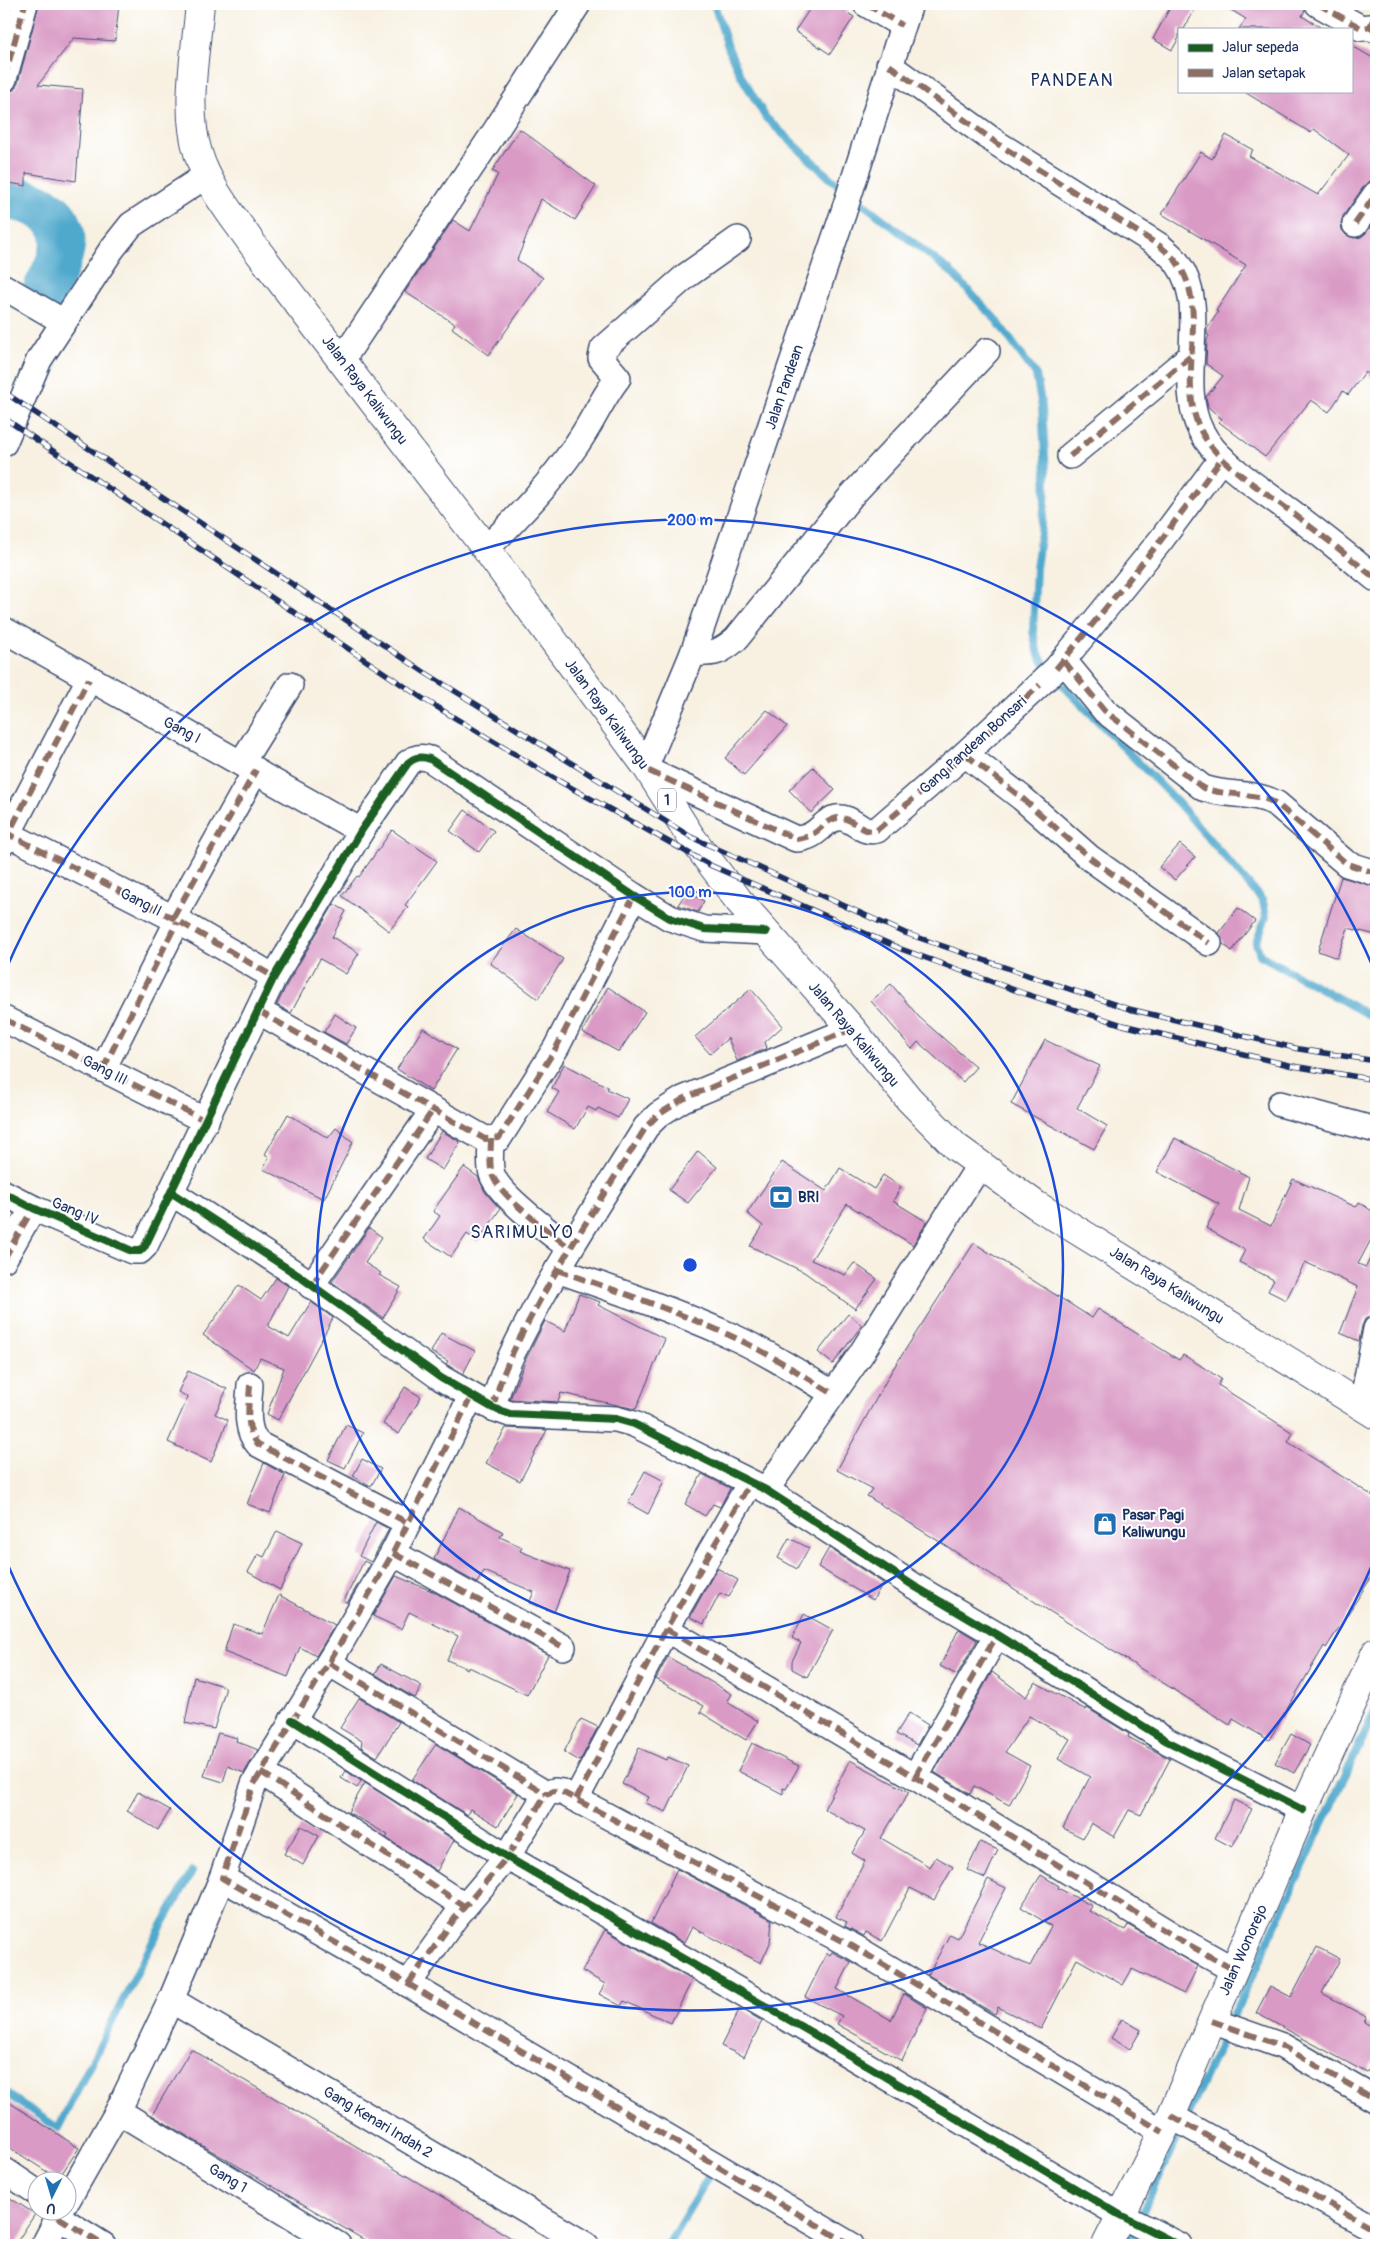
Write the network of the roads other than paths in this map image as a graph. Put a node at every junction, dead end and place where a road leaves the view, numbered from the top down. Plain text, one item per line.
1 (24, 4) edge
2 (200, 4) edge
3 (578, 4) edge
4 (866, 4) edge
5 (1318, 4) edge
6 (906, 14) edge
7 (1374, 23) edge
8 (889, 65) junction
9 (4, 79) edge
10 (207, 175) junction
11 (1376, 194) edge
12 (1355, 224) dead end
13 (738, 239) dead end
14 (4, 287) edge
15 (64, 322) junction
16 (987, 351) dead end
17 (1191, 356) junction
18 (342, 360) junction
19 (4, 444) edge
20 (1070, 456) dead end
21 (1222, 458) junction
22 (486, 549) junction
23 (1376, 579) edge
24 (4, 630) edge
25 (694, 653) junction
26 (1053, 671) junction
27 (89, 679) junction
28 (290, 685) dead end
29 (965, 754) junction
30 (249, 766) junction
31 (647, 769) junction
32 (361, 831) junction
33 (5, 836) edge
34 (1376, 873) edge
35 (634, 896) junction
36 (175, 920) junction
37 (766, 932) junction
38 (1209, 943) dead end
39 (274, 977) junction
40 (258, 1011) junction
41 (4, 1019) edge
42 (852, 1029) junction
43 (103, 1069) junction
44 (1280, 1104) dead end
45 (433, 1110) junction
46 (206, 1122) junction
47 (1376, 1130) edge
48 (492, 1140) junction
49 (979, 1166) junction
50 (4, 1193) edge
51 (172, 1193) junction
52 (33, 1208) junction
53 (570, 1248) junction
54 (4, 1259) edge
55 (557, 1270) junction
56 (311, 1286) junction
57 (1376, 1329) edge
58 (250, 1385) dead end
59 (832, 1393) junction
60 (483, 1403) junction
61 (1369, 1410) edge
62 (758, 1486) junction
63 (408, 1523) junction
64 (393, 1554) junction
65 (666, 1629) junction
66 (997, 1635) junction
67 (563, 1646) dead end
68 (1376, 1652) edge
69 (329, 1663) junction
70 (292, 1720) junction
71 (261, 1772) junction
72 (915, 1777) junction
73 (546, 1794) junction
74 (576, 1799) junction
75 (1303, 1810) junction
76 (507, 1857) junction
77 (222, 1878) junction
78 (464, 1906) junction
79 (1234, 1970) junction
80 (408, 1984) junction
81 (171, 2000) junction
82 (1221, 2025) junction
83 (1376, 2100) edge
84 (118, 2111) junction
85 (1178, 2125) junction
86 (4, 2170) edge
87 (78, 2181) edge
88 (28, 2186) edge
89 (1133, 2221) junction
90 (56, 2222) edge
91 (77, 2222) edge
92 (1376, 2230) edge
93 (44, 2245) edge
94 (103, 2245) edge
95 (338, 2245) edge
96 (586, 2245) edge
97 (851, 2245) edge
98 (1106, 2245) edge
99 (1179, 2245) edge

1 - 9 street
2 - 10 main road, Jalan Raya Kaliwungu / 1
3 - 18 street
4 - 6 street
5 - 7 street
6 - 8 street, Jalan Pandean
8 - 17 street
8 - 25 street, Jalan Pandean
10 - 15 street
10 - 18 main road, Jalan Raya Kaliwungu / 1
11 - 12 street
13 - 22 street
14 - 15 street
15 - 19 street
16 - 25 street
17 - 20 street
17 - 21 street
18 - 22 main road, Jalan Raya Kaliwungu / 1
21 - 23 street
21 - 26 street, Gang Pandean Bonsari
22 - 31 main road, Jalan Raya Kaliwungu / 1
24 - 27 street, Gang I
25 - 31 street, Jalan Pandean
26 - 29 street, Gang Pandean Bonsari
26 - 34 street
27 - 30 street, Gang I
27 - 33 street
28 - 30 street
29 - 31 street, Gang Pandean Bonsari
29 - 38 street
30 - 32 street, Gang I
30 - 36 street
31 - 37 main road, Jalan Raya Kaliwungu / 1
32 - 35 street
32 - 39 street
33 - 36 street, Gang II
35 - 37 street
35 - 48 street
36 - 39 street, Gang II
36 - 43 street
37 - 42 main road, Jalan Raya Kaliwungu / 1
39 - 40 street
40 - 45 street
40 - 46 street
41 - 43 street, Gang III
42 - 49 main road, Jalan Raya Kaliwungu / 1
42 - 53 street
43 - 46 street, Gang III
44 - 47 street
45 - 48 street
45 - 56 street
46 - 51 street
48 - 53 street
49 - 59 street
49 - 61 main road, Jalan Raya Kaliwungu / 1
50 - 52 street, Gang IV
51 - 52 street, Gang IV
51 - 56 street
52 - 54 street
53 - 55 street
55 - 59 street
55 - 60 street
56 - 60 street
57 - 61 street
58 - 63 street
59 - 62 street
60 - 62 street
60 - 63 street
62 - 65 street
62 - 66 street
63 - 64 street
64 - 67 street
64 - 69 street
65 - 72 street
65 - 74 street
66 - 72 street
66 - 75 street
68 - 75 main road, Jalan Wonorejo
69 - 70 street
69 - 73 street
70 - 71 street
70 - 76 street
71 - 77 street
71 - 78 street
72 - 79 street
73 - 74 street
73 - 76 street
74 - 85 street
75 - 79 main road, Jalan Wonorejo
76 - 78 street
76 - 89 street
77 - 80 street
77 - 81 street
78 - 80 street
79 - 82 main road, Jalan Wonorejo
80 - 97 street
81 - 84 street
81 - 96 street, Gang Kenari Indah 2
82 - 83 street
82 - 85 main road, Jalan Wonorejo
84 - 87 street
84 - 95 street, Gang 1
85 - 89 main road, Jalan Wonorejo
85 - 92 street
86 - 88 street
89 - 98 main road, Jalan Wonorejo
89 - 99 street
90 - 93 street
91 - 94 street

